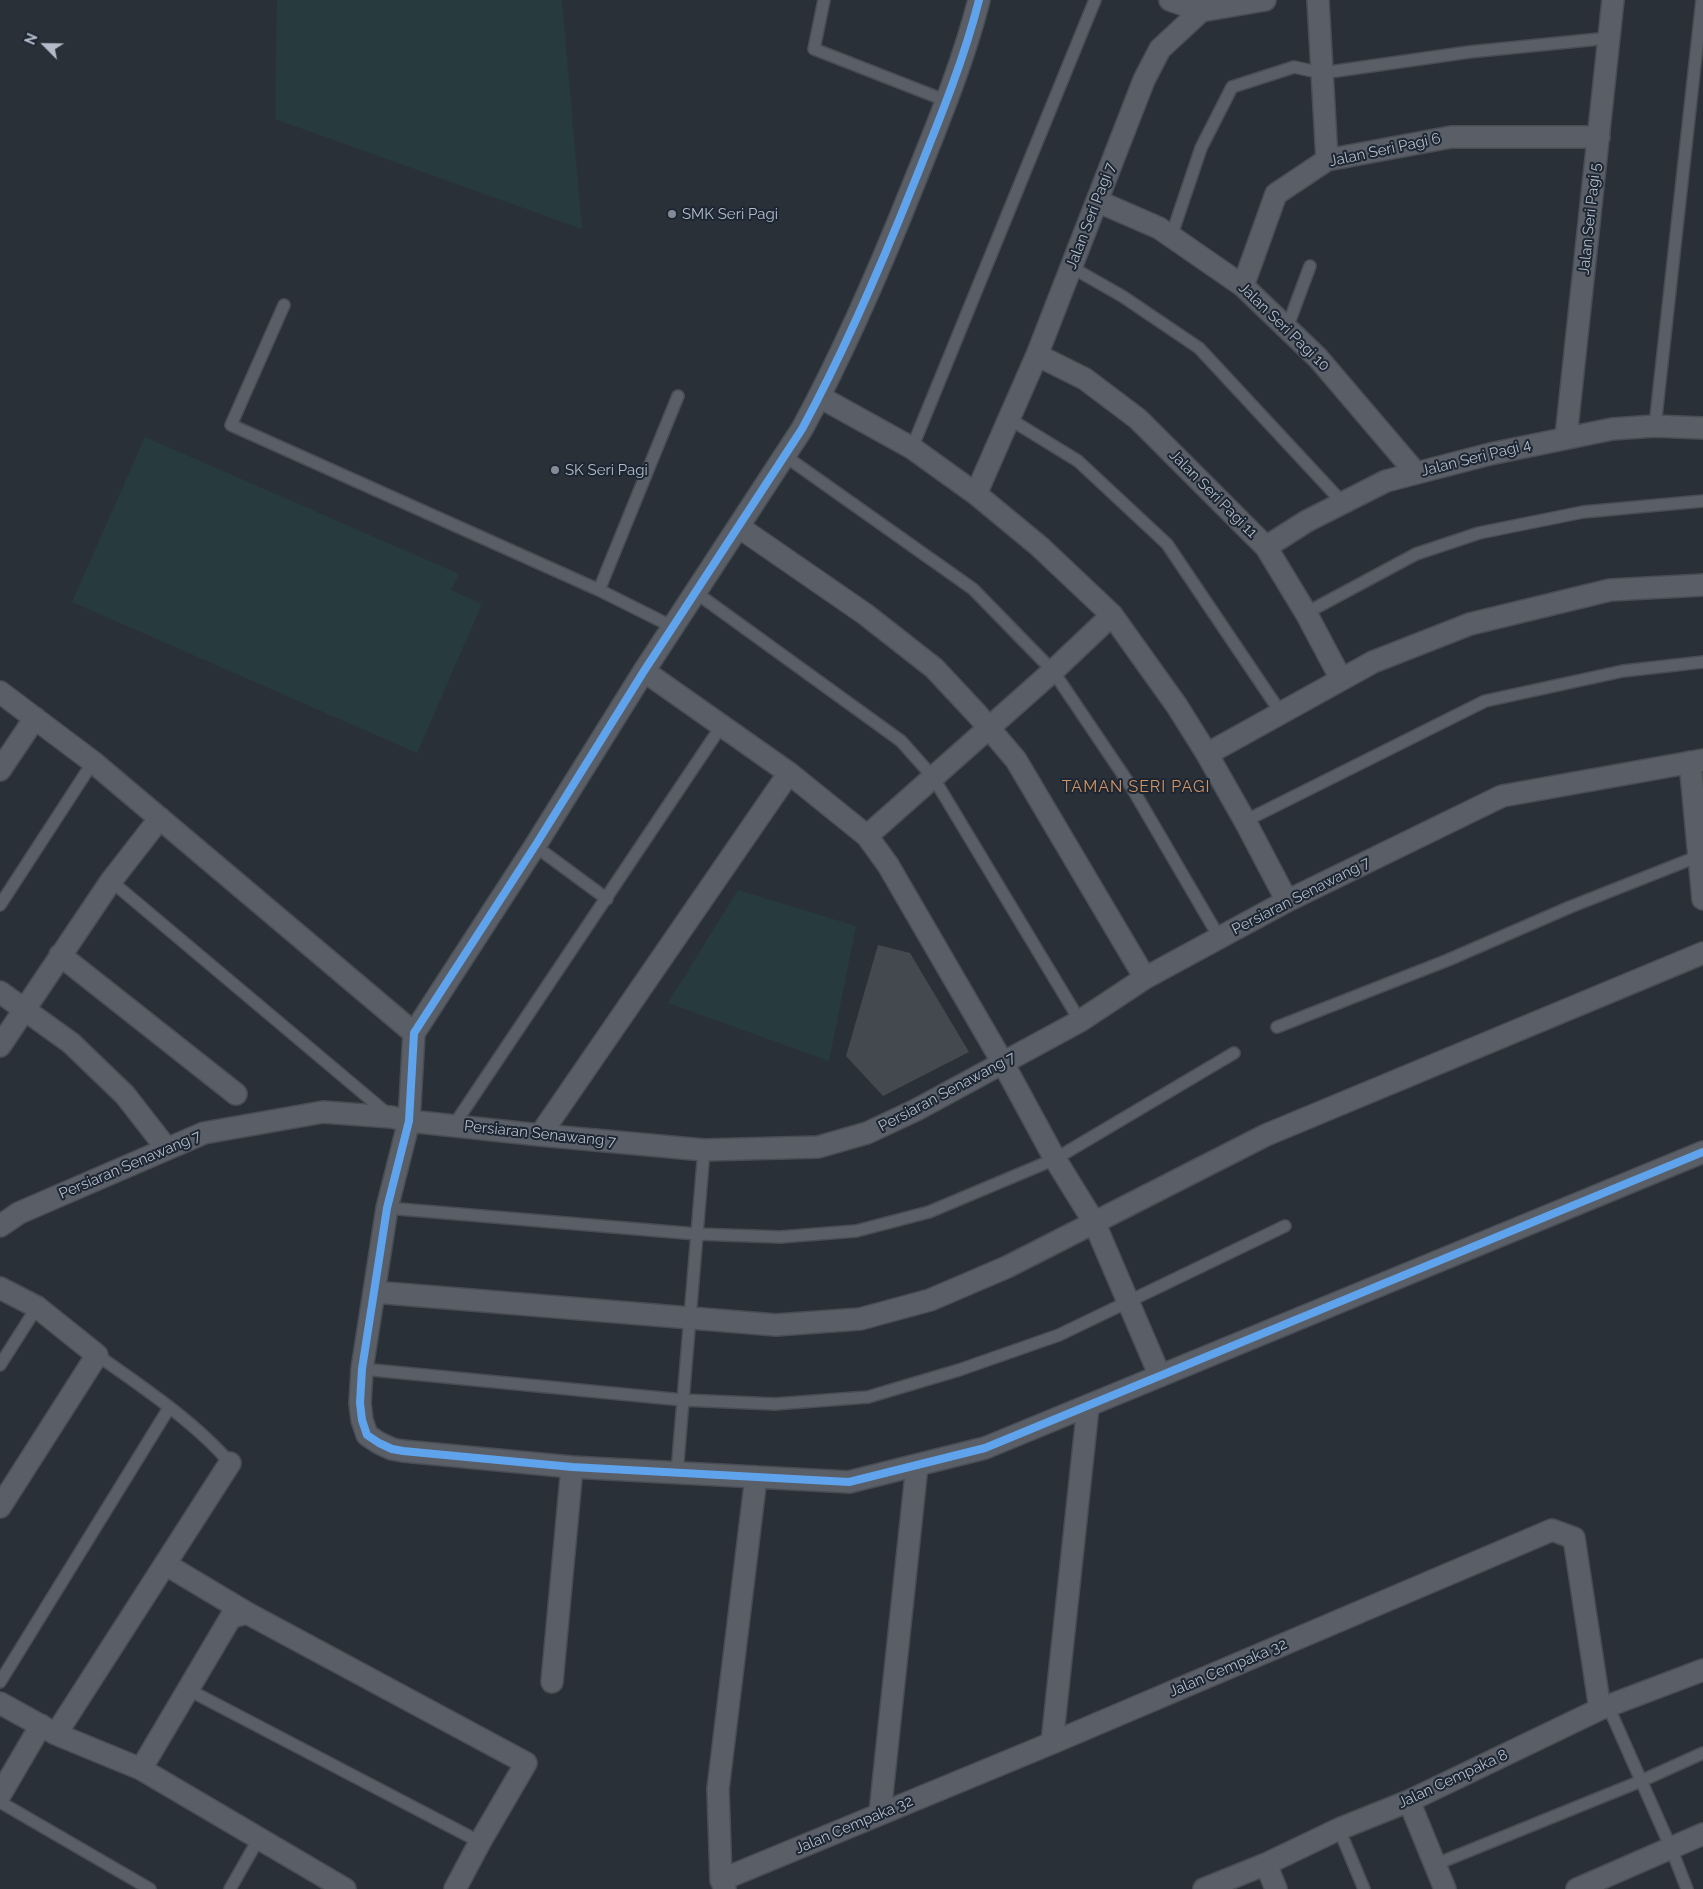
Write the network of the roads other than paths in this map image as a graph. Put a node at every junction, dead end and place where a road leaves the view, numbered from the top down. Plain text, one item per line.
1 (824, 0) edge
2 (980, 0) edge
3 (1095, 0) edge
4 (1170, 0) edge
5 (1265, 0) edge
6 (1318, 0) edge
7 (1613, 0) edge
8 (1702, 0) edge
9 (1200, 11) junction
10 (1609, 38) junction
11 (1322, 73) junction
12 (947, 101) junction
13 (1600, 137) junction
14 (1327, 160) junction
15 (1097, 201) junction
16 (1172, 237) junction
17 (1310, 266) dead end
18 (1071, 267) junction
19 (1243, 286) junction
20 (284, 305) dead end
21 (1287, 328) junction
22 (1037, 355) junction
23 (678, 396) dead end
24 (820, 397) junction
25 (1008, 418) junction
26 (1655, 426) junction
27 (1703, 428) edge
28 (1566, 437) junction
29 (912, 448) junction
30 (785, 456) junction
31 (1416, 473) junction
32 (976, 494) junction
33 (1703, 501) edge
34 (1343, 503) junction
35 (738, 527) junction
36 (1266, 547) junction
37 (1703, 585) edge
38 (599, 590) junction
39 (696, 592) junction
40 (1306, 613) junction
41 (1112, 615) junction
42 (674, 627) junction
43 (1703, 662) edge
44 (644, 671) junction
45 (1054, 671) junction
46 (1341, 679) junction
47 (0, 692) edge
48 (1281, 713) junction
49 (35, 718) junction
50 (722, 725) junction
51 (988, 728) junction
52 (1207, 754) junction
53 (1696, 761) edge
54 (93, 762) junction
55 (0, 770) edge
56 (790, 773) junction
57 (933, 778) junction
58 (1699, 813) edge
59 (160, 818) junction
60 (1245, 821) junction
61 (867, 836) junction
62 (535, 846) junction
63 (1699, 856) junction
64 (111, 881) junction
65 (607, 899) junction
66 (1703, 899) edge
67 (1287, 901) junction
68 (0, 905) edge
69 (1219, 938) junction
70 (1703, 953) edge
71 (60, 955) junction
72 (1145, 978) junction
73 (0, 992) edge
74 (24, 1010) junction
75 (1080, 1021) junction
76 (1277, 1028) dead end
77 (414, 1033) junction
78 (0, 1046) edge
79 (1234, 1053) dead end
80 (1003, 1063) junction
81 (236, 1094) dead end
82 (400, 1119) junction
83 (454, 1125) junction
84 (540, 1135) junction
85 (167, 1149) junction
86 (704, 1150) junction
87 (1703, 1152) edge
88 (1055, 1159) junction
89 (387, 1208) junction
90 (1094, 1222) junction
91 (0, 1226) edge
92 (1285, 1226) dead end
93 (697, 1234) junction
94 (0, 1288) edge
95 (374, 1292) junction
96 (1128, 1301) junction
97 (37, 1308) junction
98 (690, 1319) junction
99 (97, 1355) junction
100 (0, 1366) edge
101 (362, 1369) junction
102 (1160, 1376) junction
103 (683, 1400) junction
104 (1088, 1407) junction
105 (169, 1408) junction
106 (230, 1463) joint
107 (917, 1465) junction
108 (572, 1467) junction
109 (677, 1472) junction
110 (756, 1477) junction
111 (0, 1507) edge
112 (165, 1564) junction
113 (247, 1613) junction
114 (1703, 1670) edge
115 (0, 1682) edge
116 (552, 1682) dead end
117 (187, 1689) junction
118 (0, 1702) edge
119 (1604, 1708) junction
120 (48, 1730) junction
121 (1052, 1743) junction
122 (1703, 1753) edge
123 (141, 1769) junction
124 (1642, 1781) junction
125 (0, 1795) edge
126 (1409, 1801) junction
127 (0, 1802) edge
128 (880, 1813) junction
129 (1339, 1829) junction
130 (1703, 1834) edge
131 (259, 1838) junction
132 (480, 1842) junction
133 (1671, 1848) junction
134 (1266, 1864) junction
135 (1434, 1865) junction
136 (1606, 1883) edge
137 (723, 1885) edge
138 (150, 1889) edge
139 (230, 1889) edge
140 (345, 1889) edge
141 (456, 1889) edge
142 (1204, 1889) edge
143 (1276, 1889) edge
144 (1364, 1889) edge
145 (1445, 1889) edge
146 (1576, 1889) edge
147 (1687, 1889) edge

1 - 12 lane
2 - 12 street
3 - 29 lane
4 - 9 street
5 - 9 street
6 - 11 street
7 - 10 street, Jalan Seri Pagi 5
8 - 26 lane
9 - 15 street, Jalan Seri Pagi 7
10 - 11 lane
10 - 13 street, Jalan Seri Pagi 5
11 - 14 street
11 - 16 lane
12 - 24 street
13 - 14 street, Jalan Seri Pagi 6
13 - 28 street, Jalan Seri Pagi 5
14 - 19 street, Jalan Seri Pagi 6
15 - 16 street, Jalan Seri Pagi 10
15 - 18 street, Jalan Seri Pagi 7
16 - 19 street, Jalan Seri Pagi 10
17 - 21 lane
18 - 22 street, Jalan Seri Pagi 7
18 - 34 lane
19 - 21 street, Jalan Seri Pagi 10
20 - 38 lane
21 - 31 street, Jalan Seri Pagi 10
22 - 25 street, Jalan Seri Pagi 7
22 - 36 street, Jalan Seri Pagi 11
23 - 38 lane
24 - 29 street
24 - 30 street
25 - 32 street, Jalan Seri Pagi 7
25 - 48 lane
26 - 27 street, Jalan Seri Pagi 4
26 - 28 street, Jalan Seri Pagi 4
28 - 31 street, Jalan Seri Pagi 4
29 - 32 street
30 - 35 street
30 - 45 lane
31 - 34 street, Jalan Seri Pagi 4
32 - 41 street
33 - 40 lane
34 - 36 street, Jalan Seri Pagi 4
35 - 39 street
35 - 51 street
36 - 40 street, Jalan Seri Pagi 11
37 - 46 street
38 - 42 lane
39 - 42 street
39 - 57 lane
40 - 46 street, Jalan Seri Pagi 11
41 - 45 street
41 - 52 street
42 - 44 street
43 - 60 lane
44 - 50 street
44 - 62 street
45 - 51 street
45 - 69 lane
46 - 48 street
47 - 49 street
48 - 52 street
49 - 54 street
49 - 55 street
50 - 56 street
50 - 65 lane
51 - 57 street
51 - 72 street
52 - 60 street
53 - 58 street
53 - 67 street, Persiaran Senawang 7
54 - 59 street
54 - 68 lane
56 - 61 street
56 - 84 street
57 - 61 street
57 - 75 lane
58 - 63 street
59 - 64 street
59 - 77 street
60 - 67 street
61 - 80 street
62 - 65 lane
62 - 77 street
63 - 66 street
63 - 76 lane
64 - 71 street
64 - 82 lane
65 - 83 lane
67 - 69 street, Persiaran Senawang 7
69 - 72 street, Persiaran Senawang 7
70 - 90 street
71 - 74 street
71 - 81 street
72 - 75 street, Persiaran Senawang 7
73 - 74 street
74 - 78 street
74 - 85 street
75 - 80 street, Persiaran Senawang 7
77 - 82 street
79 - 88 lane
80 - 86 street, Persiaran Senawang 7
80 - 88 street
82 - 83 street, Persiaran Senawang 7
82 - 85 street, Persiaran Senawang 7
82 - 89 street
83 - 84 street, Persiaran Senawang 7
84 - 86 street, Persiaran Senawang 7
85 - 91 street, Persiaran Senawang 7
86 - 93 lane
87 - 102 street
88 - 90 street
88 - 93 lane
89 - 93 lane
89 - 95 street
90 - 96 street
90 - 98 street
92 - 96 lane
93 - 98 lane
94 - 97 street
95 - 98 street
95 - 101 street
96 - 102 street
96 - 103 lane
97 - 99 street
97 - 100 lane
98 - 103 lane
99 - 105 lane
99 - 111 street
101 - 103 lane
101 - 108 street
102 - 104 street
103 - 109 lane
104 - 107 street
104 - 121 street
105 - 106 lane
105 - 115 lane
106 - 112 street
107 - 110 street
107 - 128 street
108 - 109 street
108 - 116 street
109 - 110 street
110 - 137 street
112 - 113 street
112 - 120 street
113 - 117 street
113 - 132 street
114 - 119 street, Jalan Cempaka 8
117 - 123 street
117 - 132 lane
118 - 120 street
119 - 121 street, Jalan Cempaka 32
119 - 124 lane
119 - 126 street, Jalan Cempaka 8
120 - 123 street
120 - 125 street
121 - 128 street, Jalan Cempaka 32
122 - 124 lane
123 - 131 street
124 - 133 lane
124 - 135 lane
126 - 129 street, Jalan Cempaka 8
126 - 135 street
127 - 138 lane
128 - 137 street, Jalan Cempaka 32
129 - 134 street, Jalan Cempaka 8
129 - 144 lane
130 - 133 street
131 - 139 lane
131 - 140 street
132 - 141 street
133 - 136 street
133 - 147 lane
134 - 142 street, Jalan Cempaka 8
134 - 143 street
135 - 145 street
136 - 146 street

